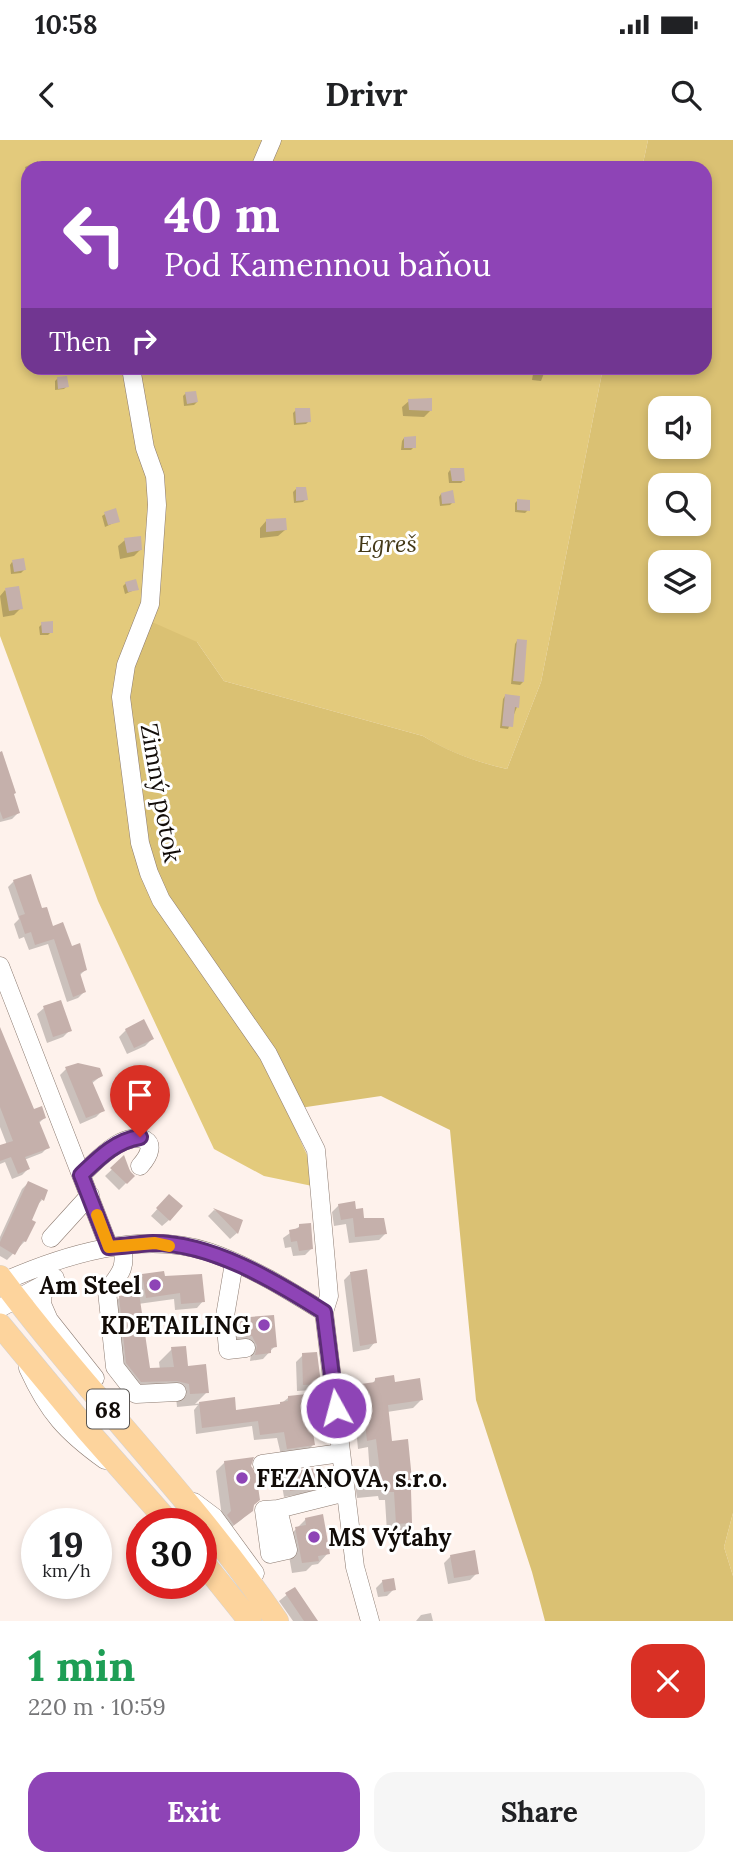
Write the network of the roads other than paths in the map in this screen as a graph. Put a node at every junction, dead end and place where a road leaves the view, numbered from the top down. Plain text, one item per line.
1 (272, 140) edge
2 (263, 161) edge
3 (132, 375) edge
4 (0, 966) edge
5 (141, 1166) dead end
6 (81, 1175) junction
7 (90, 1195) junction
8 (51, 1238) dead end
9 (116, 1247) junction
10 (86, 1254) junction
11 (234, 1263) junction
12 (55, 1278) junction
13 (4, 1290) edge
14 (324, 1312) junction
15 (0, 1325) edge
16 (11, 1340) edge
17 (246, 1348) dead end
18 (177, 1392) dead end
19 (142, 1448) junction
20 (341, 1453) junction
21 (262, 1464) dead end
22 (346, 1492) junction
23 (156, 1508) edge
24 (278, 1509) dead end
25 (217, 1580) edge
26 (276, 1619) edge
27 (250, 1621) edge
28 (370, 1621) edge

1 - 2 street
3 - 14 street, Zimný potok
4 - 6 street
5 - 6 street
6 - 7 street
7 - 8 street
7 - 9 street
9 - 10 street
9 - 11 street
9 - 18 street
10 - 12 street
10 - 13 street
11 - 14 street
11 - 17 street
12 - 13 street
12 - 19 street
13 - 19 main road, 68
14 - 20 street, Zimný potok
15 - 16 main road, 68
16 - 23 main road, 68
19 - 26 main road, 68
20 - 21 street
20 - 22 street, Zimný potok
22 - 24 street
22 - 28 street, Zimný potok
25 - 27 main road

